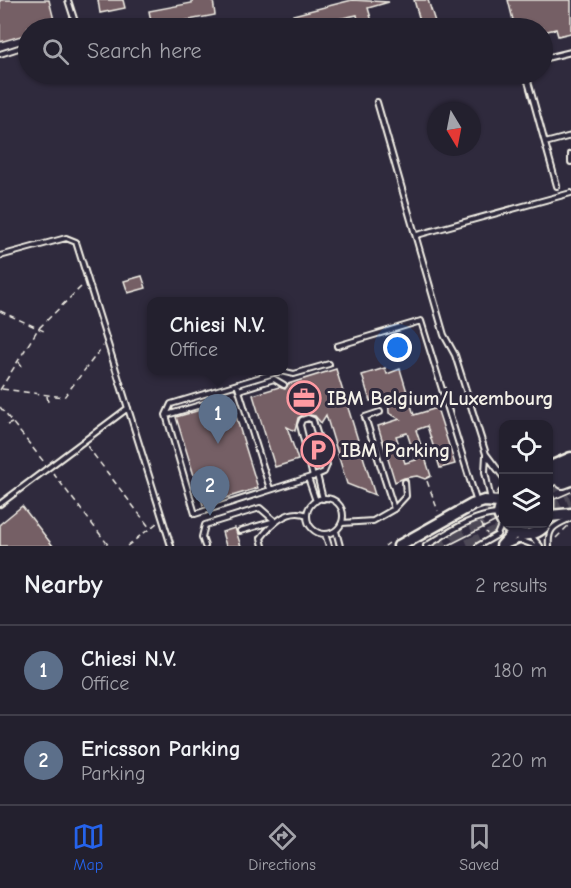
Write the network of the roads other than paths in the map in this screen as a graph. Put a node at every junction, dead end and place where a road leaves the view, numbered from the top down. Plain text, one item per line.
1 (68, 0) edge
2 (74, 18) edge
3 (18, 48) edge
4 (571, 52) edge
5 (0, 54) edge
6 (553, 56) edge
7 (529, 84) edge
8 (377, 102) dead end
9 (571, 136) edge
10 (544, 143) junction
11 (571, 154) edge
12 (571, 162) edge
13 (557, 186) dead end
14 (571, 193) edge
15 (417, 235) junction
16 (0, 256) edge
17 (337, 346) dead end
18 (329, 364) dead end
19 (288, 373) edge
20 (267, 375) edge
21 (237, 384) junction
22 (284, 385) dead end
23 (239, 390) junction
24 (219, 404) dead end
25 (128, 408) junction
26 (380, 412) dead end
27 (166, 416) junction
28 (486, 454) junction
29 (571, 458) edge
30 (553, 466) edge
31 (571, 468) edge
32 (501, 474) edge
33 (313, 477) junction
34 (553, 478) tunnel mouth
35 (405, 483) dead end
36 (270, 490) junction
37 (323, 499) junction
38 (498, 499) edge
39 (316, 501) junction
40 (477, 503) junction
41 (0, 504) edge
42 (394, 509) junction
43 (307, 515) junction
44 (571, 516) edge
45 (499, 518) edge
46 (553, 518) edge
47 (274, 521) junction
48 (342, 523) junction
49 (499, 526) edge
50 (513, 528) edge
51 (540, 528) edge
52 (240, 531) dead end
53 (336, 531) junction
54 (325, 534) junction
55 (520, 534) junction
56 (549, 544) edge
57 (171, 546) edge
58 (205, 546) edge
59 (263, 546) edge
60 (329, 546) edge
61 (340, 546) edge
62 (399, 546) edge
63 (426, 546) edge
64 (478, 546) edge
65 (503, 546) edge
66 (538, 546) edge

1 - 2 lane
3 - 5 lane
4 - 6 lane
7 - 10 lane
8 - 15 lane
9 - 10 lane
10 - 13 lane
11 - 12 lane
14 - 15 lane
15 - 28 lane
16 - 25 lane
17 - 40 lane
18 - 19 lane
20 - 21 lane
21 - 23 lane
21 - 27 lane
22 - 23 lane
23 - 36 lane
24 - 27 lane
25 - 41 lane
25 - 57 lane
26 - 42 lane
27 - 36 lane
28 - 32 lane
28 - 38 lane
29 - 30 street
31 - 34 main road
33 - 33 lane
33 - 36 lane
33 - 37 lane
33 - 39 lane
35 - 42 lane
37 - 39 lane
37 - 48 lane
38 - 40 street
39 - 43 lane
40 - 62 street
42 - 48 lane
43 - 47 lane
43 - 54 lane
44 - 46 street
44 - 56 lane
45 - 63 lane
47 - 52 lane
47 - 58 lane
47 - 59 lane
48 - 53 lane
49 - 64 lane
50 - 55 street
51 - 55 street
53 - 54 lane
53 - 61 lane
54 - 60 lane
55 - 65 street
55 - 66 lane
65 - 66 lane

